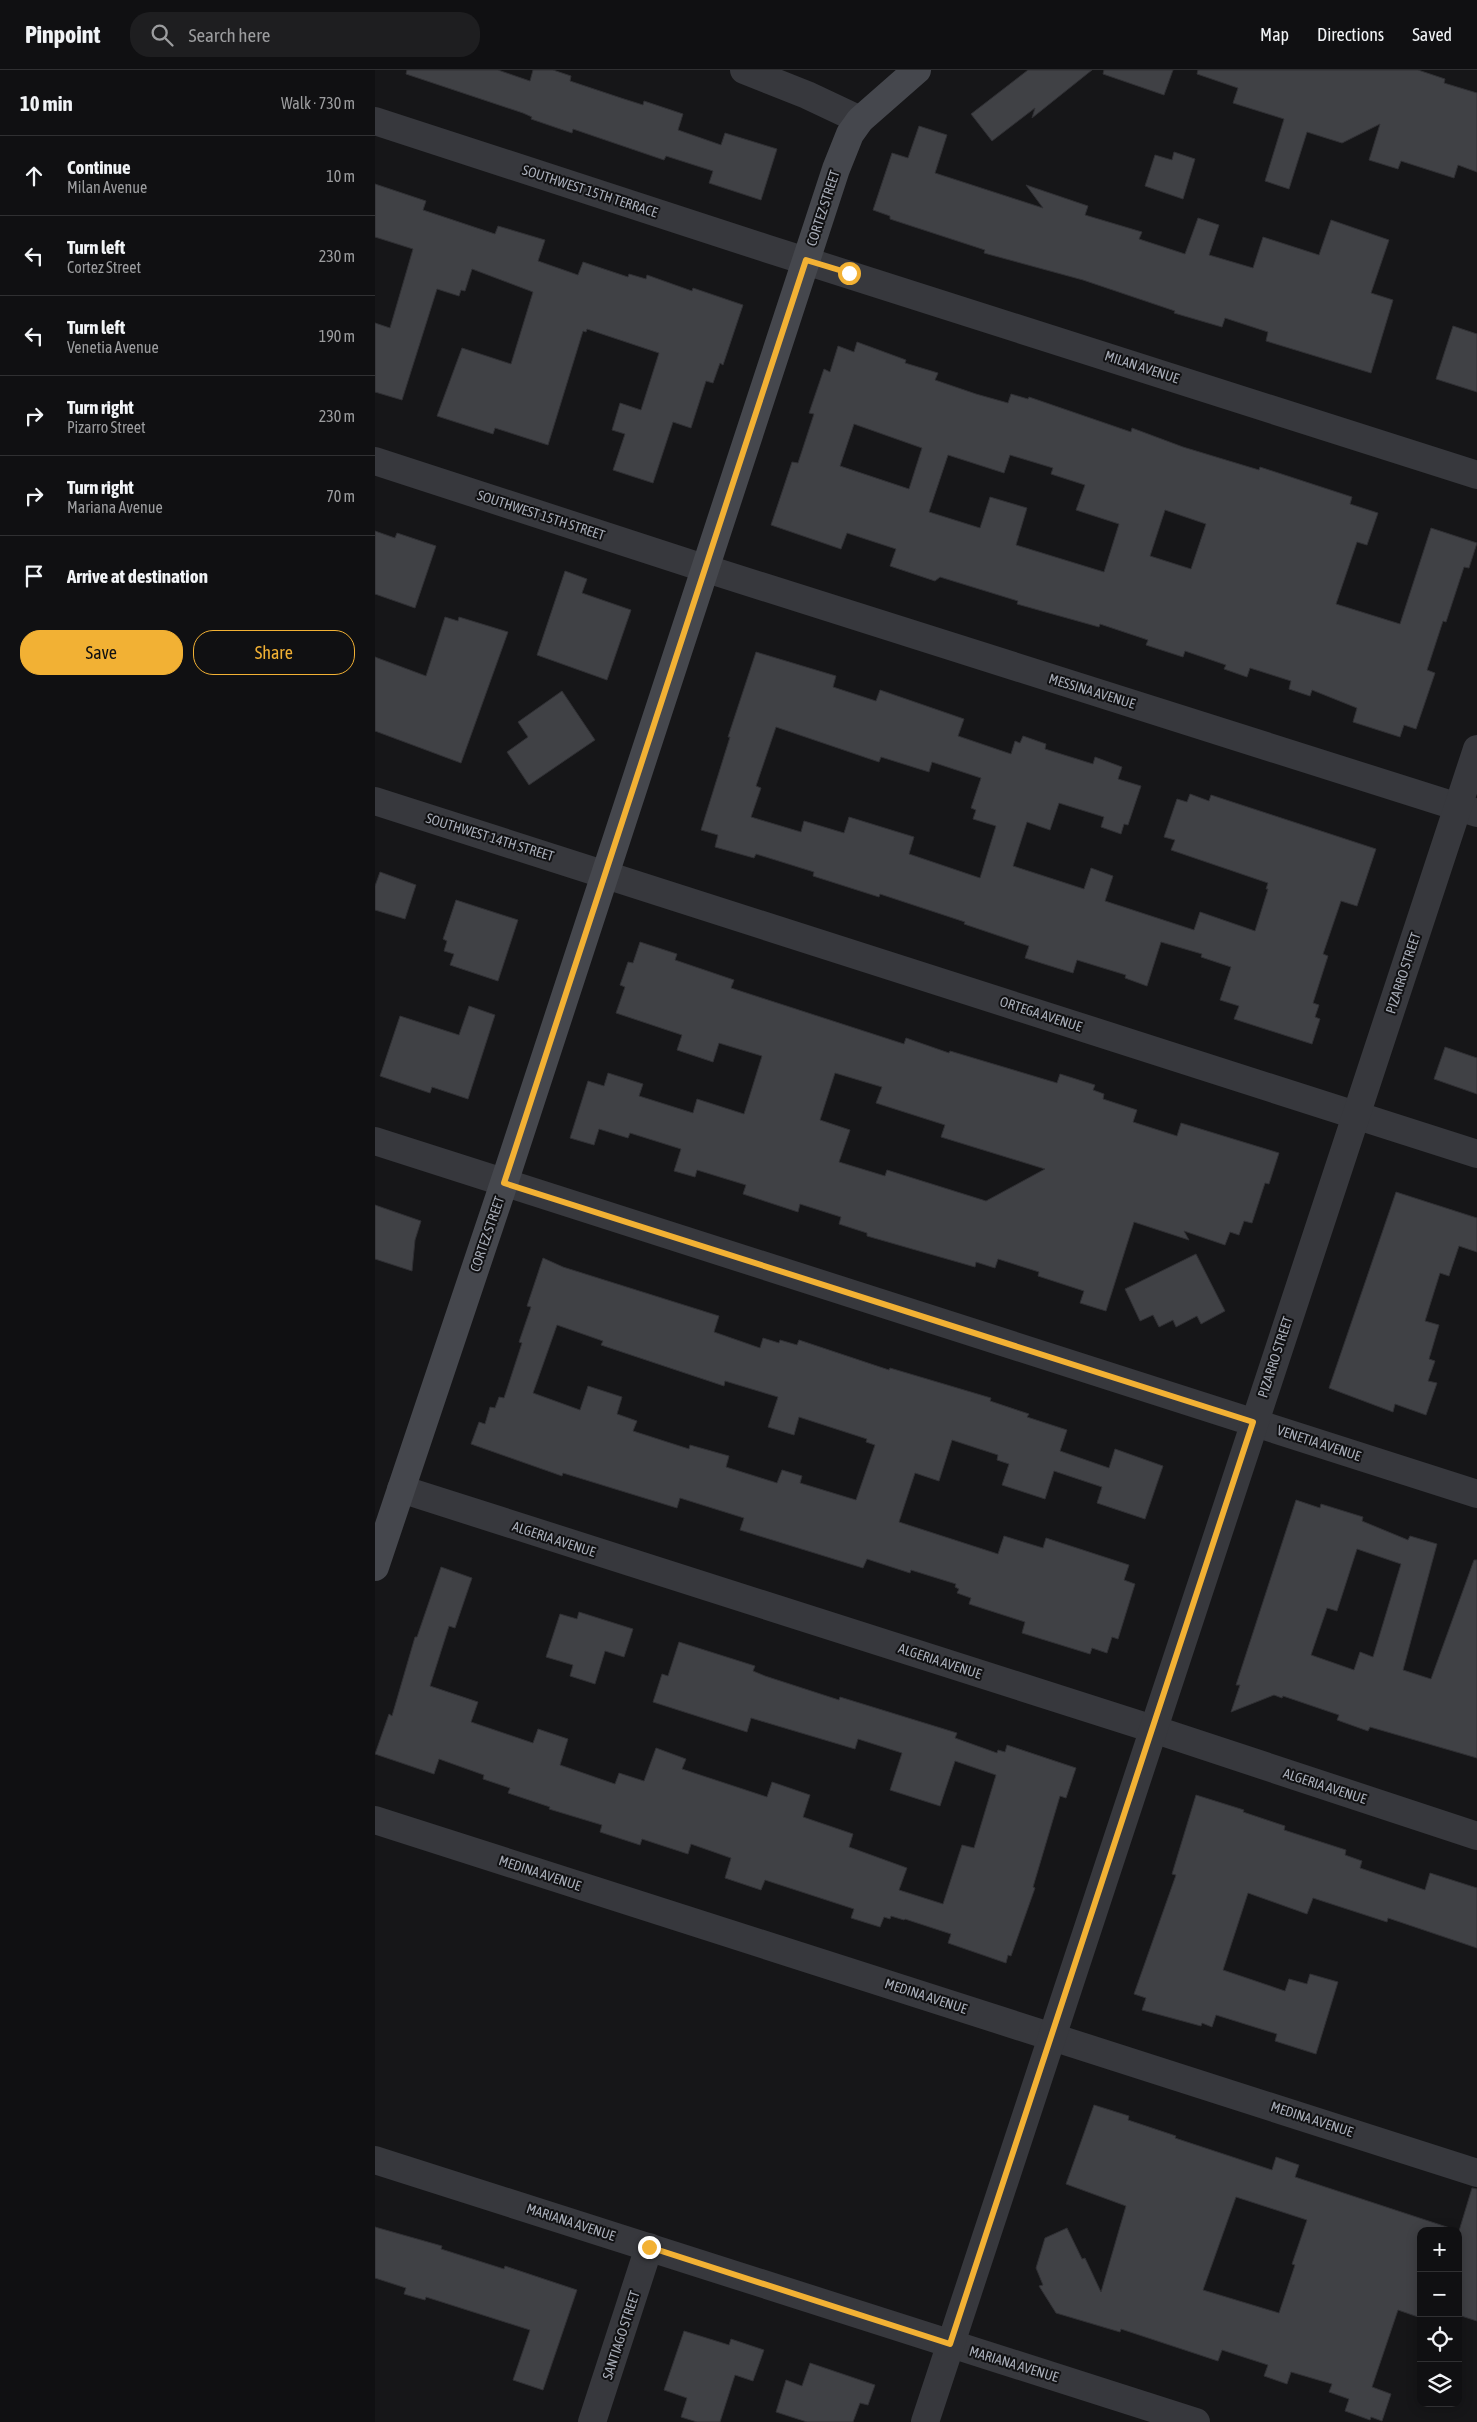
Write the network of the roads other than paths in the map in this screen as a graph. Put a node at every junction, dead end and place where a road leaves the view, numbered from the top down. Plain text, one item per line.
1 (744, 70) edge
2 (917, 70) edge
3 (861, 120) junction
4 (375, 121) edge
5 (806, 260) junction
6 (375, 461) edge
7 (1477, 474) edge
8 (707, 569) junction
9 (1477, 750) edge
10 (375, 801) edge
11 (1468, 810) edge
12 (605, 874) junction
13 (1356, 1115) junction
14 (375, 1141) edge
15 (1477, 1154) edge
16 (504, 1183) junction
17 (1253, 1422) junction
18 (401, 1489) junction
19 (1477, 1494) edge
20 (381, 1531) edge
21 (375, 1567) edge
22 (1153, 1729) junction
23 (375, 1820) edge
24 (1477, 1836) edge
25 (1051, 2036) junction
26 (375, 2160) edge
27 (1477, 2173) edge
28 (649, 2247) junction
29 (950, 2344) junction
30 (592, 2422) edge
31 (925, 2422) edge
32 (1196, 2422) edge

1 - 3 street
2 - 3 street, CORTEZ STREET
3 - 5 street, CORTEZ STREET
4 - 5 street, SOUTHWEST 15TH TERRACE
5 - 7 street, MILAN AVENUE
5 - 8 street, CORTEZ STREET
6 - 8 street, SOUTHWEST 15TH STREET
8 - 11 street, MESSINA AVENUE
8 - 12 street, CORTEZ STREET
9 - 11 street, PIZARRO STREET
10 - 12 street, SOUTHWEST 14TH STREET
11 - 13 street, PIZARRO STREET
12 - 13 street, ORTEGA AVENUE
12 - 16 street, CORTEZ STREET
13 - 15 street, ORTEGA AVENUE
13 - 17 street, PIZARRO STREET
14 - 16 street, VENETIA AVENUE
16 - 17 street, VENETIA AVENUE
16 - 18 street, CORTEZ STREET
17 - 19 street, VENETIA AVENUE
17 - 22 street, PIZARRO STREET
18 - 20 street, CORTEZ STREET
18 - 22 street, ALGERIA AVENUE
20 - 21 street, CORTEZ STREET
22 - 24 street, ALGERIA AVENUE
22 - 25 street, PIZARRO STREET
23 - 25 street, MEDINA AVENUE
25 - 27 street, MEDINA AVENUE
25 - 29 street, PIZARRO STREET
26 - 28 street, MARIANA AVENUE
28 - 29 street, MARIANA AVENUE
28 - 30 street, SANTIAGO STREET
29 - 31 street, PIZARRO STREET
29 - 32 street, MARIANA AVENUE

